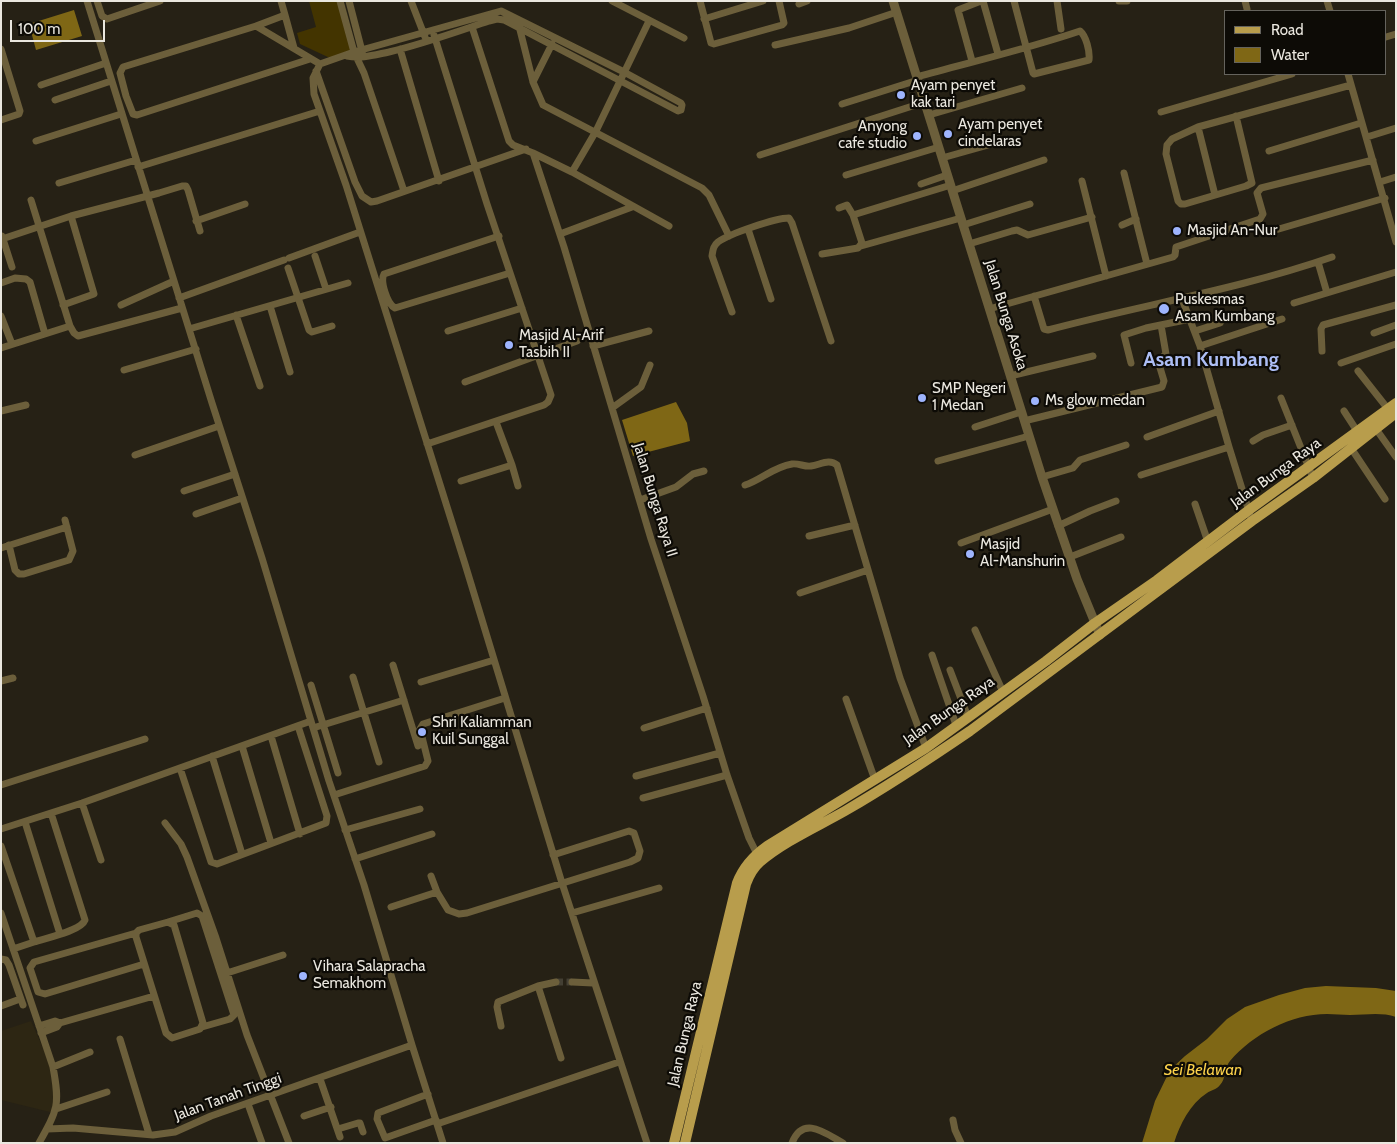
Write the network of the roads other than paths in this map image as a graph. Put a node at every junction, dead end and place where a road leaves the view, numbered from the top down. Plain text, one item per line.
1 (87, 1) edge
2 (97, 1) edge
3 (160, 1) edge
4 (281, 1) edge
5 (340, 1) edge
6 (349, 1) edge
7 (411, 1) edge
8 (612, 1) edge
9 (700, 1) edge
10 (763, 1) edge
11 (779, 1) edge
12 (807, 1) edge
13 (893, 1) edge
14 (982, 1) edge
15 (1014, 1) edge
16 (1057, 1) edge
17 (1119, 1) edge
18 (1127, 1) edge
19 (799, 4) dead end
20 (897, 12) junction
21 (285, 14) junction
22 (704, 19) junction
23 (649, 21) junction
24 (256, 26) junction
25 (518, 26) junction
26 (472, 27) junction
27 (357, 28) junction
28 (1061, 29) dead end
29 (349, 30) junction
30 (433, 30) junction
31 (423, 33) junction
32 (684, 38) dead end
33 (436, 39) junction
34 (427, 42) junction
35 (552, 44) junction
36 (775, 45) dead end
37 (1026, 46) junction
38 (294, 48) junction
39 (1, 49) edge
40 (400, 49) junction
41 (998, 54) junction
42 (359, 55) junction
43 (310, 59) junction
44 (972, 61) junction
45 (106, 63) junction
46 (318, 68) junction
47 (624, 72) junction
48 (1289, 75) edge
49 (1348, 75) edge
50 (917, 79) junction
51 (620, 80) junction
52 (111, 81) junction
53 (533, 82) junction
54 (42, 85) dead end
55 (1351, 85) junction
56 (1022, 88) dead end
57 (55, 100) dead end
58 (925, 102) junction
59 (842, 104) dead end
60 (320, 111) junction
61 (1161, 112) dead end
62 (121, 114) junction
63 (929, 115) junction
64 (1236, 116) junction
65 (1, 120) edge
66 (1361, 123) junction
67 (1198, 127) junction
68 (1396, 128) edge
69 (596, 131) junction
70 (1366, 137) junction
71 (36, 141) dead end
72 (999, 142) dead end
73 (939, 147) junction
74 (526, 149) junction
75 (1269, 151) dead end
76 (534, 153) junction
77 (760, 156) dead end
78 (942, 158) junction
79 (1044, 160) dead end
80 (1373, 160) junction
81 (137, 163) junction
82 (477, 168) junction
83 (572, 172) junction
84 (1124, 174) dead end
85 (846, 175) dead end
86 (947, 175) junction
87 (1396, 177) edge
88 (439, 181) junction
89 (1082, 181) dead end
90 (1380, 182) junction
91 (59, 183) dead end
92 (921, 184) dead end
93 (952, 188) junction
94 (404, 191) junction
95 (1215, 195) junction
96 (148, 196) junction
97 (1384, 198) junction
98 (31, 200) dead end
99 (245, 204) dead end
100 (1030, 204) dead end
101 (632, 207) junction
102 (839, 208) dead end
103 (853, 215) junction
104 (71, 216) junction
105 (1092, 217) junction
106 (1136, 219) junction
107 (196, 221) junction
108 (962, 221) junction
109 (1122, 225) dead end
110 (669, 226) dead end
111 (39, 227) junction
112 (748, 229) junction
113 (200, 231) dead end
114 (1272, 231) dead end
115 (360, 232) junction
116 (560, 234) junction
117 (499, 236) junction
118 (729, 236) junction
119 (2, 237) edge
120 (1396, 242) edge
121 (969, 244) junction
122 (861, 246) junction
123 (822, 254) dead end
124 (315, 256) dead end
125 (1332, 257) dead end
126 (1318, 262) junction
127 (1147, 264) junction
128 (12, 267) dead end
129 (288, 268) dead end
130 (1396, 272) edge
131 (510, 273) junction
132 (1106, 276) junction
133 (174, 281) junction
134 (1, 283) edge
135 (348, 283) dead end
136 (326, 289) junction
137 (1327, 293) junction
138 (298, 296) junction
139 (1034, 296) junction
140 (179, 298) junction
141 (771, 299) dead end
142 (1182, 299) junction
143 (1294, 304) dead end
144 (63, 305) junction
145 (121, 305) dead end
146 (1396, 305) edge
147 (270, 306) junction
148 (182, 308) junction
149 (522, 308) junction
150 (989, 309) junction
151 (732, 312) dead end
152 (236, 315) junction
153 (1, 316) edge
154 (1190, 319) junction
155 (1282, 319) dead end
156 (1220, 323) dead end
157 (1161, 325) junction
158 (70, 326) junction
159 (332, 326) dead end
160 (1396, 326) edge
161 (189, 329) junction
162 (649, 331) dead end
163 (448, 332) dead end
164 (1195, 332) junction
165 (1374, 333) dead end
166 (45, 334) junction
167 (577, 341) dead end
168 (831, 341) dead end
169 (12, 344) junction
170 (1396, 344) edge
171 (593, 346) junction
172 (1200, 346) junction
173 (1, 348) edge
174 (196, 349) junction
175 (1322, 351) dead end
176 (536, 355) junction
177 (1093, 356) dead end
178 (1132, 363) dead end
179 (1341, 363) dead end
180 (650, 365) dead end
181 (124, 370) dead end
182 (1358, 371) dead end
183 (290, 372) dead end
184 (1010, 376) junction
185 (465, 382) dead end
186 (260, 386) dead end
187 (1282, 398) dead end
188 (26, 405) dead end
189 (612, 408) junction
190 (1393, 409) edge
191 (1, 411) edge
192 (1219, 411) junction
193 (1344, 411) dead end
194 (1021, 412) junction
195 (1024, 421) junction
196 (496, 422) junction
197 (1292, 425) junction
198 (219, 426) junction
199 (975, 427) dead end
200 (1376, 429) junction
201 (1358, 431) junction
202 (1029, 436) junction
203 (1148, 437) dead end
204 (1253, 442) dead end
205 (427, 444) junction
206 (1126, 444) dead end
207 (1229, 448) junction
208 (1351, 448) junction
209 (135, 455) dead end
210 (1396, 457) edge
211 (938, 461) dead end
212 (512, 465) junction
213 (1309, 467) junction
214 (704, 471) dead end
215 (235, 474) junction
216 (1141, 475) dead end
217 (1042, 478) junction
218 (1313, 478) junction
219 (461, 481) dead end
220 (745, 485) dead end
221 (518, 486) dead end
222 (184, 491) dead end
223 (242, 498) junction
224 (1385, 499) dead end
225 (640, 500) junction
226 (1116, 502) dead end
227 (1195, 504) dead end
228 (1053, 509) junction
229 (196, 514) dead end
230 (1250, 515) junction
231 (855, 525) junction
232 (1058, 526) junction
233 (809, 536) dead end
234 (1121, 537) dead end
235 (1208, 542) junction
236 (961, 543) dead end
237 (5, 546) edge
238 (1070, 557) junction
239 (868, 570) junction
240 (800, 593) dead end
241 (1095, 623) junction
242 (974, 630) dead end
243 (1100, 634) junction
244 (932, 655) dead end
245 (494, 660) junction
246 (393, 665) dead end
247 (950, 670) dead end
248 (353, 677) dead end
249 (12, 678) dead end
250 (1, 681) edge
251 (421, 682) dead end
252 (311, 685) dead end
253 (1003, 692) junction
254 (505, 698) junction
255 (846, 699) dead end
256 (404, 700) junction
257 (707, 708) junction
258 (363, 712) junction
259 (968, 717) junction
260 (323, 724) junction
261 (312, 725) junction
262 (956, 725) junction
263 (298, 726) junction
264 (644, 728) dead end
265 (271, 736) junction
266 (146, 739) dead end
267 (242, 746) junction
268 (418, 746) dead end
269 (926, 748) junction
270 (720, 752) junction
271 (212, 756) junction
272 (378, 762) dead end
273 (180, 768) junction
274 (338, 773) dead end
275 (727, 775) junction
276 (636, 776) dead end
277 (875, 780) junction
278 (1, 785) edge
279 (868, 790) junction
280 (334, 795) junction
281 (643, 798) dead end
282 (82, 803) junction
283 (420, 809) dead end
284 (52, 813) junction
285 (25, 822) junction
286 (165, 823) dead end
287 (1, 829) edge
288 (346, 830) junction
289 (300, 834) junction
290 (432, 834) dead end
291 (271, 843) junction
292 (1, 846) edge
293 (242, 854) junction
294 (757, 854) junction
295 (553, 855) junction
296 (356, 859) junction
297 (101, 860) dead end
298 (431, 876) dead end
299 (562, 883) junction
300 (659, 888) dead end
301 (437, 892) junction
302 (391, 907) dead end
303 (1, 913) edge
304 (572, 913) junction
305 (168, 922) junction
306 (136, 933) junction
307 (60, 934) junction
308 (34, 942) junction
309 (13, 949) junction
310 (283, 955) dead end
311 (1, 959) edge
312 (144, 964) junction
313 (227, 973) junction
314 (556, 982) tunnel mouth
315 (572, 982) tunnel mouth
316 (593, 983) junction
317 (538, 986) junction
318 (154, 996) junction
319 (1, 1006) edge
320 (202, 1026) junction
321 (502, 1026) dead end
322 (40, 1030) junction
323 (706, 1031) junction
324 (120, 1039) dead end
325 (412, 1045) junction
326 (90, 1052) dead end
327 (561, 1058) dead end
328 (619, 1062) junction
329 (53, 1066) junction
330 (320, 1079) junction
331 (107, 1092) dead end
332 (428, 1094) junction
333 (270, 1096) junction
334 (248, 1104) junction
335 (331, 1108) junction
336 (56, 1109) junction
337 (304, 1116) dead end
338 (953, 1120) dead end
339 (437, 1122) junction
340 (47, 1129) junction
341 (338, 1129) junction
342 (363, 1132) dead end
343 (149, 1134) junction
344 (340, 1137) dead end
345 (39, 1143) edge
346 (262, 1143) edge
347 (289, 1143) edge
348 (443, 1143) edge
349 (646, 1143) edge
350 (674, 1143) edge
351 (685, 1143) edge
352 (792, 1143) edge
353 (843, 1143) edge
354 (961, 1143) edge

1 - 45 street
2 - 3 street
4 - 21 street
5 - 29 street
6 - 27 street
7 - 31 street
8 - 23 street
9 - 22 street
10 - 22 street
11 - 22 street
12 - 19 street
13 - 20 street, Jalan Bunga Asoka
14 - 41 street
14 - 44 street
15 - 37 street
16 - 28 street
17 - 18 street
20 - 36 street
20 - 50 street, Jalan Bunga Asoka
21 - 24 street
21 - 38 street
23 - 32 street
23 - 47 street
24 - 38 street
24 - 43 street
25 - 26 street
25 - 35 street
25 - 53 street
26 - 33 street
26 - 74 street
27 - 29 street
27 - 42 street
29 - 42 street
30 - 31 street
30 - 33 street
30 - 47 street
31 - 34 street
31 - 42 street
33 - 34 street
33 - 82 street
34 - 40 street
35 - 51 street
35 - 53 street
37 - 37 street
37 - 41 street
38 - 43 street
39 - 65 street
40 - 42 street
40 - 88 street
41 - 44 street
42 - 46 street
42 - 94 street
43 - 46 street
44 - 50 street
45 - 52 street
45 - 54 street
46 - 60 street
46 - 94 street
47 - 51 street
47 - 51 street
48 - 61 street
49 - 55 street
50 - 58 street, Jalan Bunga Asoka
50 - 59 street
51 - 69 street
52 - 57 street
52 - 62 street
53 - 69 street
55 - 64 street
55 - 66 street
56 - 63 street
58 - 63 street, Jalan Bunga Asoka
58 - 77 street
60 - 81 street
60 - 115 street
62 - 71 street
62 - 81 street
63 - 73 street, Jalan Bunga Asoka
64 - 67 street
64 - 95 street
66 - 70 street
66 - 75 street
67 - 95 street
67 - 95 street
68 - 70 street
69 - 83 street
69 - 118 street
70 - 80 street
72 - 78 street
73 - 78 street, Jalan Bunga Asoka
73 - 85 street
74 - 76 street
74 - 82 street
76 - 83 street
76 - 116 street, Jalan Bunga Raya II
78 - 86 street, Jalan Bunga Asoka
79 - 93 street
80 - 90 street
80 - 127 street
81 - 91 street
81 - 96 street
82 - 88 street
82 - 117 street
83 - 101 street
84 - 106 street
86 - 92 street
86 - 93 street, Jalan Bunga Asoka
87 - 90 street
88 - 94 street
89 - 105 street
90 - 97 street
93 - 103 street
93 - 108 street, Jalan Bunga Asoka
96 - 104 street
96 - 107 street
96 - 133 street
97 - 114 street
97 - 120 street
98 - 111 street
99 - 107 street
100 - 108 street
101 - 110 street
101 - 116 street
102 - 103 street
103 - 122 street
104 - 111 street
104 - 144 street
105 - 121 street
105 - 132 street
106 - 109 street
106 - 127 street
107 - 113 street
108 - 121 street, Jalan Bunga Asoka
108 - 122 street
111 - 119 street
111 - 144 street
112 - 118 street
112 - 141 street
112 - 168 street
115 - 140 street
115 - 205 street
116 - 171 street, Jalan Bunga Raya II
117 - 131 street
117 - 131 street
118 - 151 street
119 - 128 street
121 - 150 street, Jalan Bunga Asoka
122 - 123 street
124 - 136 street
125 - 126 street
126 - 137 street
126 - 142 street
127 - 132 street
129 - 138 street
130 - 137 street
131 - 149 street
132 - 139 street
133 - 140 street
133 - 145 street
134 - 166 street
135 - 136 street
136 - 138 street
137 - 143 street
138 - 147 street
138 - 159 street
139 - 142 street
139 - 150 street
140 - 148 street
142 - 154 street
144 - 158 street
146 - 175 street
147 - 152 street
147 - 183 street
148 - 158 street
148 - 161 street
149 - 163 street
149 - 176 street
150 - 184 street, Jalan Bunga Asoka
152 - 161 street
152 - 186 street
153 - 169 street
154 - 157 street
154 - 164 street
155 - 172 street
156 - 164 street
157 - 178 street
157 - 195 street
158 - 166 street
160 - 165 street
161 - 174 street
162 - 171 street
164 - 172 street
166 - 169 street
167 - 176 street
169 - 173 street
170 - 179 street
171 - 189 street, Jalan Bunga Raya II
172 - 192 street
174 - 181 street
174 - 198 street
176 - 185 street
176 - 196 street
177 - 184 street
180 - 189 street
182 - 190 street
184 - 194 street, Jalan Bunga Asoka
187 - 197 street
188 - 191 street
189 - 225 street, Jalan Bunga Raya II
190 - 200 main road, Jalan Bunga Raya
190 - 201 main road, Jalan Bunga Raya
192 - 203 street
192 - 207 street
193 - 201 street
194 - 195 street, Jalan Bunga Asoka
194 - 199 street
195 - 202 street, Jalan Bunga Asoka
196 - 205 street
196 - 212 street
197 - 204 street
197 - 213 street
198 - 209 street
198 - 215 street
200 - 208 main road, Jalan Bunga Raya
200 - 210 street
201 - 213 main road, Jalan Bunga Raya
202 - 211 street
202 - 217 street, Jalan Bunga Asoka
205 - 245 street
206 - 217 street
207 - 216 street
207 - 230 street
208 - 218 main road, Jalan Bunga Raya
208 - 224 street
212 - 219 street
212 - 221 street
213 - 218 street
213 - 230 main road, Jalan Bunga Raya
214 - 225 street
215 - 222 street
215 - 223 street
217 - 228 street, Jalan Bunga Asoka
218 - 230 main road, Jalan Bunga Raya
220 - 231 street
223 - 229 street
223 - 261 street
225 - 257 street, Jalan Bunga Raya II
226 - 232 street
227 - 235 street
228 - 232 street, Jalan Bunga Asoka
228 - 236 street
230 - 235 main road, Jalan Bunga Raya
230 - 243 main road, Jalan Bunga Raya
231 - 233 street
231 - 239 street
232 - 238 street, Jalan Bunga Asoka
234 - 238 street
235 - 241 main road, Jalan Bunga Raya
237 - 237 street
238 - 241 street, Jalan Bunga Asoka
239 - 240 street
239 - 269 street
241 - 243 street, Jalan Bunga Asoka
241 - 253 main road, Jalan Bunga Raya
242 - 253 street
243 - 279 main road, Jalan Bunga Raya
244 - 262 street
245 - 251 street
245 - 254 street
246 - 256 street
247 - 259 street
248 - 258 street
249 - 250 street
252 - 260 street
253 - 259 main road, Jalan Bunga Raya
254 - 280 street
254 - 295 street
255 - 277 street
256 - 258 street
256 - 268 street
257 - 264 street
257 - 270 street, Jalan Bunga Raya II
258 - 260 street
258 - 272 street
259 - 262 main road, Jalan Bunga Raya
260 - 261 street
260 - 274 street
261 - 263 street
261 - 280 street
262 - 269 main road, Jalan Bunga Raya
263 - 265 street
263 - 289 street
265 - 267 street
265 - 289 street
266 - 278 street
267 - 271 street
267 - 291 street
269 - 277 main road, Jalan Bunga Raya
270 - 275 street, Jalan Bunga Raya II
270 - 276 street
271 - 273 street
271 - 293 street
273 - 282 street
273 - 293 street
275 - 281 street
275 - 294 street, Jalan Bunga Raya II
277 - 279 main road, Jalan Bunga Raya
279 - 294 main road, Jalan Bunga Raya
279 - 323 main road, Jalan Bunga Raya
280 - 288 street
282 - 284 street
282 - 297 street
283 - 288 street
284 - 285 street
284 - 307 street
285 - 287 street
285 - 307 street
286 - 313 street
288 - 296 street
289 - 291 street
290 - 296 street
291 - 293 street
292 - 308 street
294 - 323 main road, Jalan Bunga Raya
295 - 299 street
295 - 299 street
296 - 325 street
298 - 301 street
299 - 301 street
299 - 304 street
300 - 304 street
301 - 302 street
303 - 309 street
304 - 316 street
305 - 306 street
305 - 320 street
305 - 320 street
306 - 312 street
306 - 312 street
307 - 308 street
308 - 309 street
309 - 322 street
310 - 313 street
311 - 319 street
312 - 318 street
313 - 333 street
314 - 317 street
315 - 316 street
316 - 328 street
317 - 321 street
317 - 327 street
318 - 320 street
318 - 322 street
322 - 329 street
323 - 350 main road, Jalan Bunga Raya
323 - 351 main road, Jalan Bunga Raya
324 - 343 street
325 - 330 street, Jalan Tanah Tinggi
325 - 332 street
326 - 329 street
328 - 339 street
328 - 349 street
329 - 336 street
330 - 333 street, Jalan Tanah Tinggi
330 - 335 street
331 - 336 street
332 - 339 street
332 - 339 street
333 - 334 street, Jalan Tanah Tinggi
333 - 347 street
334 - 343 street, Jalan Tanah Tinggi
334 - 346 street
335 - 337 street
335 - 341 street
336 - 340 street
338 - 354 street
339 - 348 street
340 - 343 street, Jalan Tanah Tinggi
340 - 345 street
341 - 342 street
341 - 344 street
352 - 353 street

